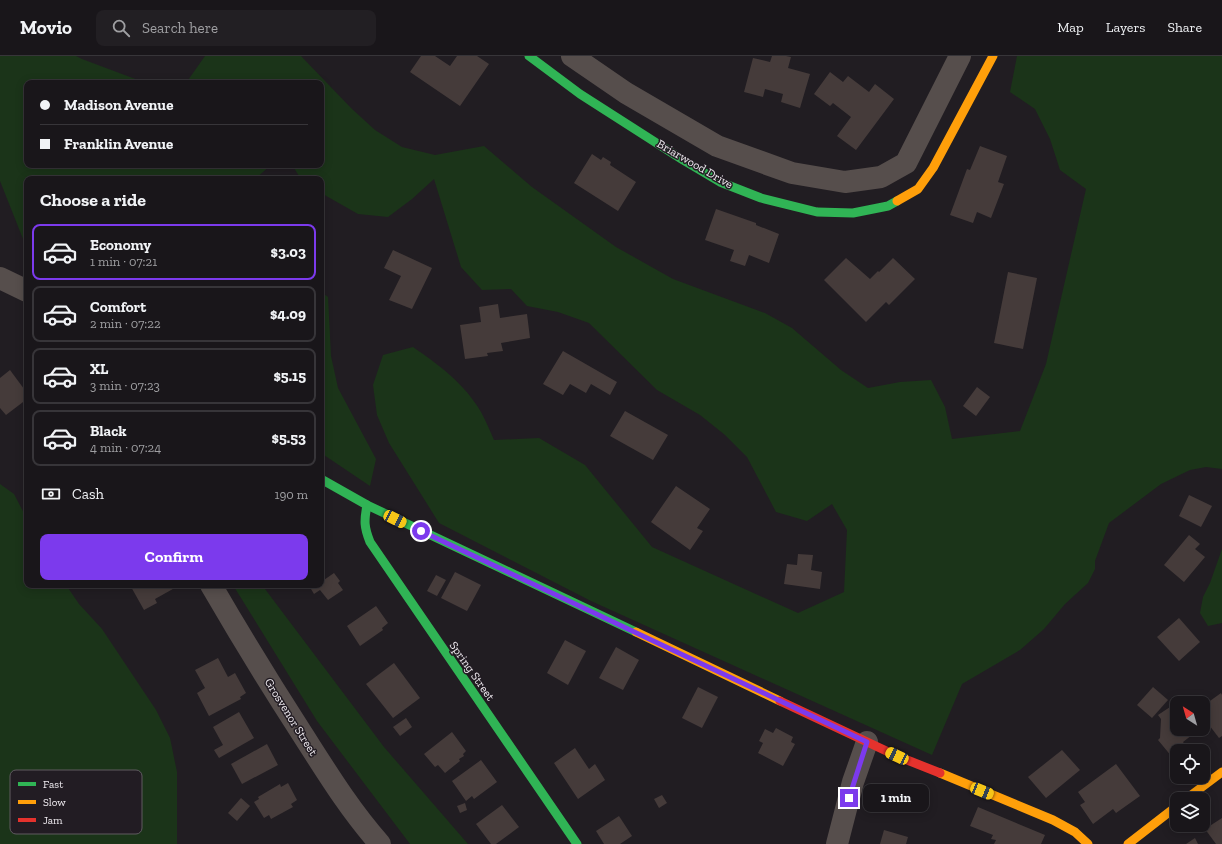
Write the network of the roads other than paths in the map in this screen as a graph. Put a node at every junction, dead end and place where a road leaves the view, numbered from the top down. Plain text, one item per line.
1 (528, 56) edge
2 (572, 56) edge
3 (960, 56) edge
4 (993, 56) edge
5 (0, 278) edge
6 (24, 290) edge
7 (324, 481) edge
8 (367, 505) junction
9 (213, 588) edge
10 (867, 742) junction
11 (1222, 772) edge
12 (1195, 792) edge
13 (1170, 811) edge
14 (380, 844) edge
15 (577, 844) edge
16 (837, 844) edge
17 (1088, 844) edge
18 (1128, 844) edge

1 - 4 street, Briarwood Drive
2 - 3 street
5 - 6 street
7 - 8 street
8 - 10 street
8 - 15 street, Spring Street
9 - 14 street, Grosvenor Street
10 - 16 street
10 - 17 street
11 - 12 street
13 - 18 street

